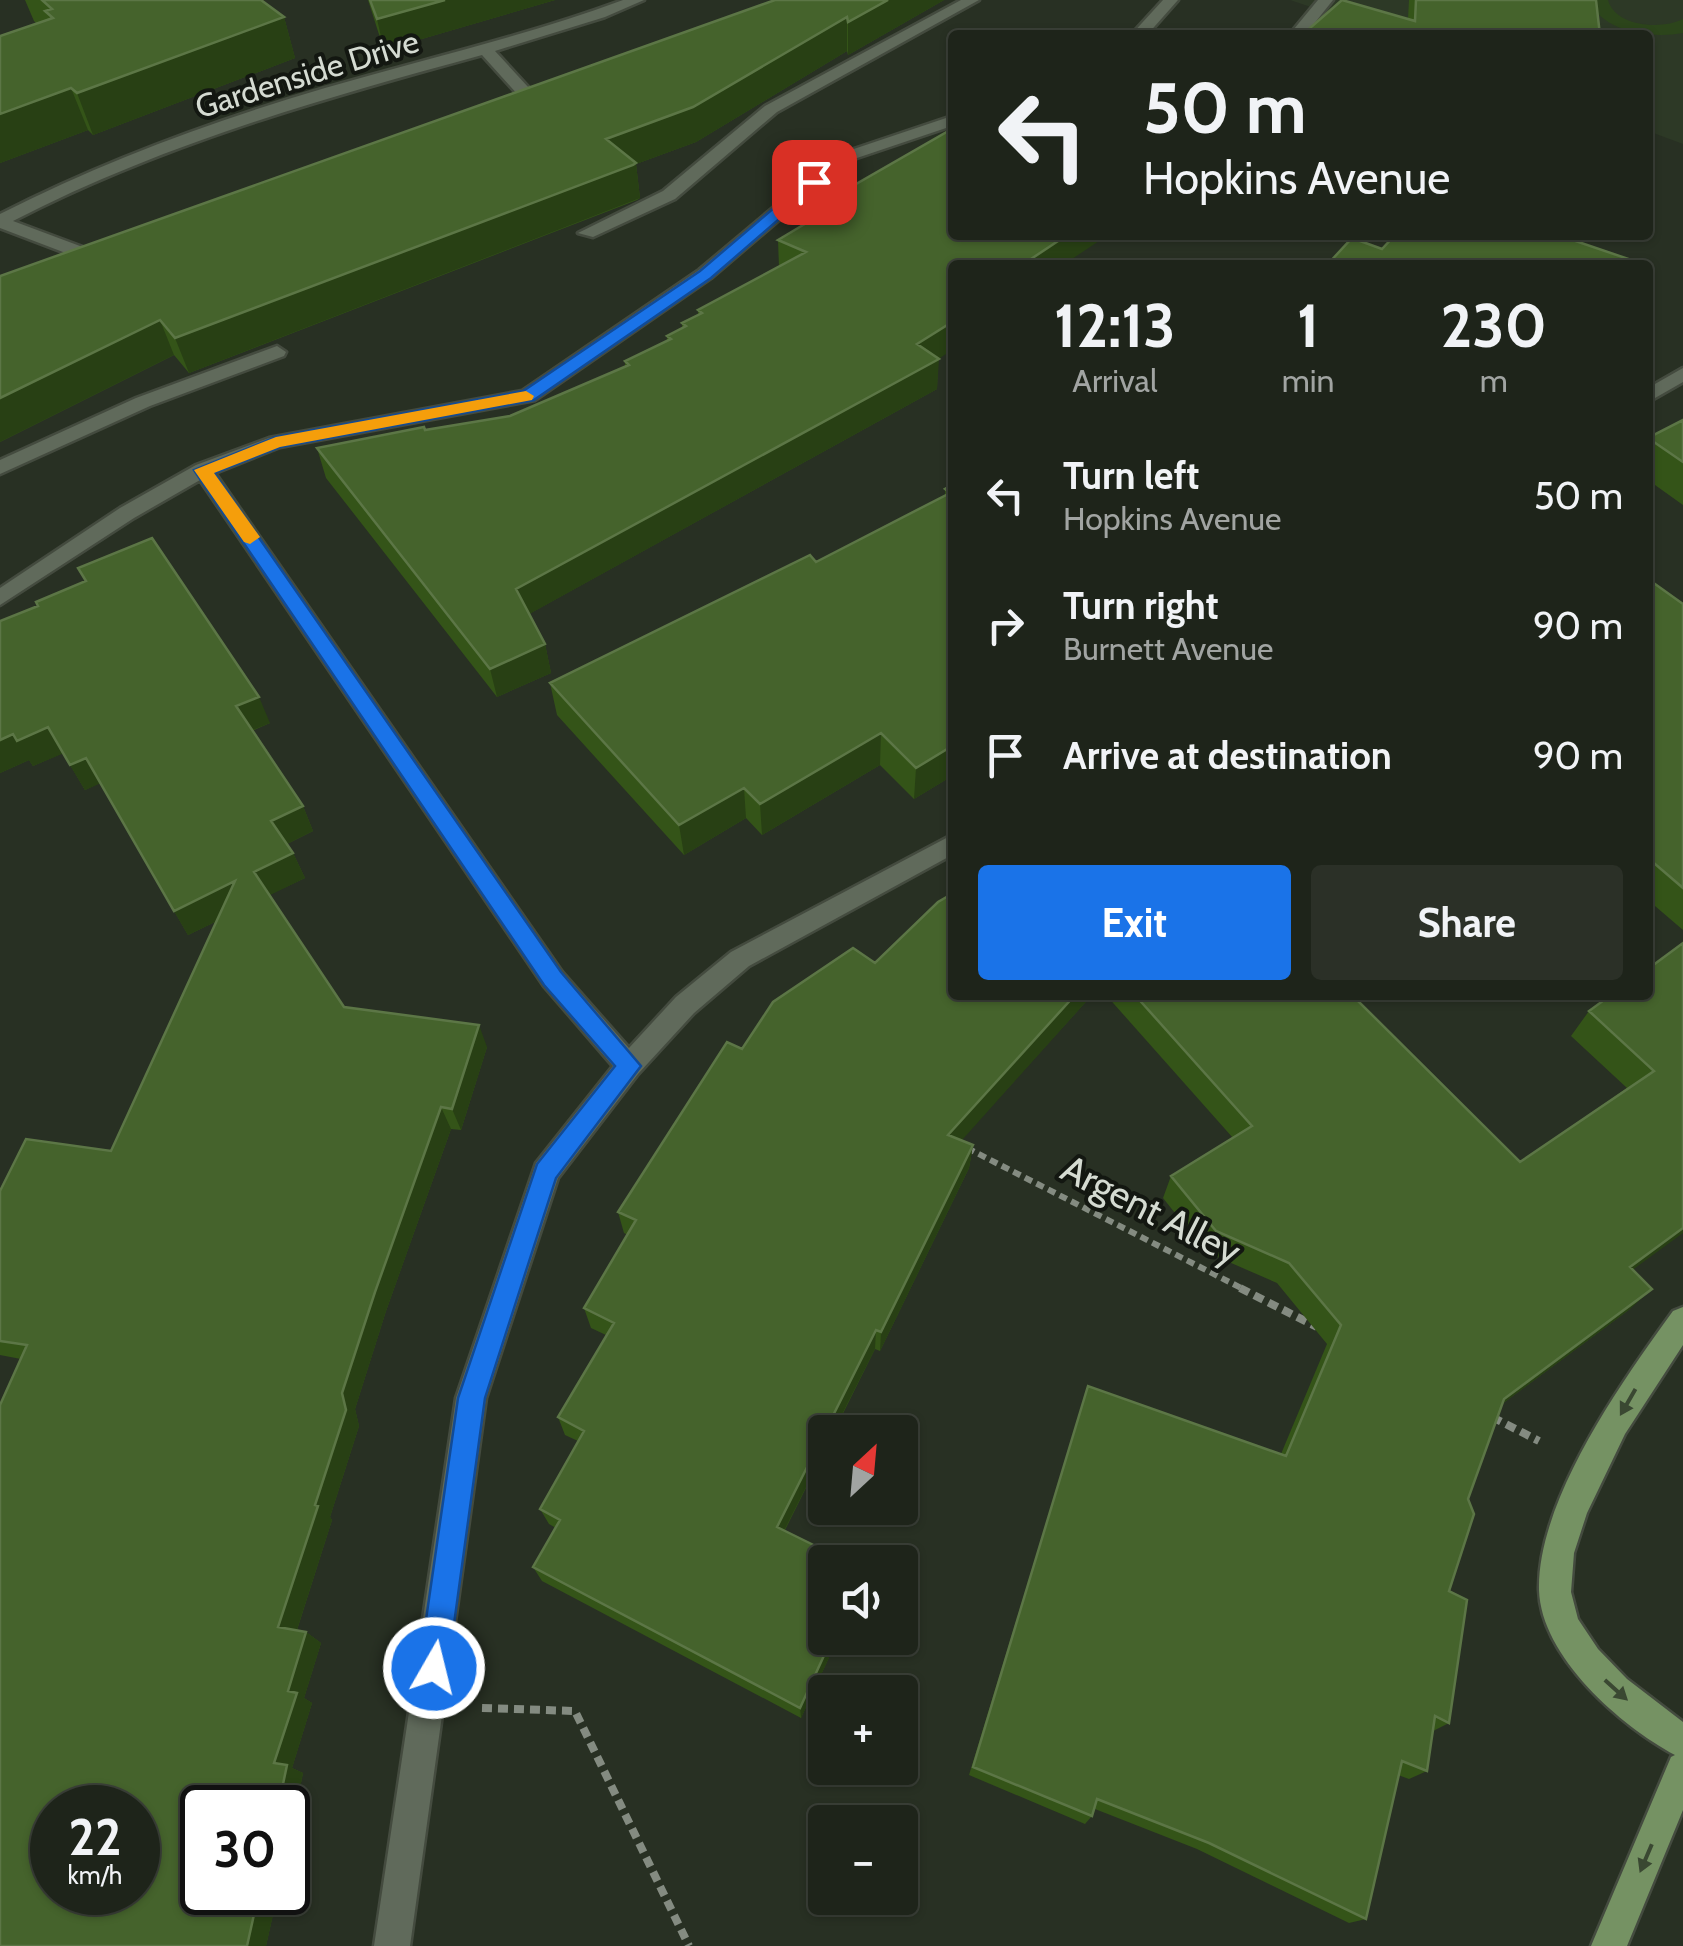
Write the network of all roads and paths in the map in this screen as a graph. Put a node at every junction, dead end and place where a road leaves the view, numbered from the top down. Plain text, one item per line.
1 (637, 0) edge
2 (972, 0) edge
3 (1172, 0) edge
4 (1326, 0) edge
5 (1145, 30) edge
6 (1302, 30) edge
7 (486, 50) junction
8 (535, 104) edge
9 (948, 122) edge
10 (0, 222) edge
11 (587, 233) edge
12 (90, 256) edge
13 (277, 352) edge
14 (1683, 374) edge
15 (1653, 393) edge
16 (0, 468) edge
17 (203, 470) junction
18 (0, 598) edge
19 (948, 846) edge
20 (629, 1066) junction
21 (966, 1147) edge
22 (1683, 1321) edge
23 (1331, 1334) edge
24 (1486, 1414) edge
25 (1590, 1468) junction
26 (428, 1706) junction
27 (1683, 1742) edge
28 (1683, 1769) edge
29 (392, 1946) edge
30 (689, 1946) edge
31 (1609, 1946) edge

1 - 7 street, Gardenside Drive
2 - 11 street
3 - 5 street
4 - 6 street
7 - 8 street
7 - 10 street, Gardenside Drive
9 - 17 street
10 - 12 street
13 - 16 street
14 - 15 street
17 - 18 street
17 - 20 street
19 - 20 street
20 - 26 street
21 - 23 path, Argent Alley
22 -> 25 main road
24 - 25 path
25 -> 27 main road
26 - 29 street
26 - 30 path
28 -> 31 main road

